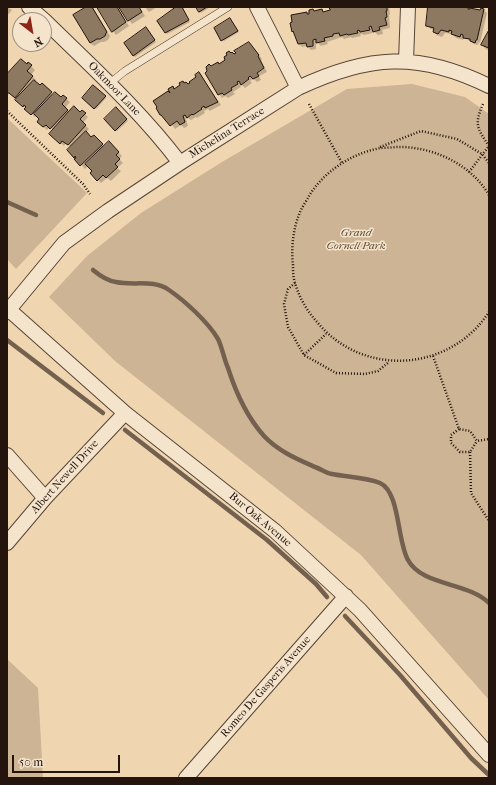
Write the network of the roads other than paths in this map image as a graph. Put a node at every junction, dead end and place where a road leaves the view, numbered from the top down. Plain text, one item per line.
1 (228, 7) edge
2 (257, 7) edge
3 (408, 7) edge
4 (52, 26) edge
5 (406, 61) junction
6 (110, 83) junction
7 (489, 86) edge
8 (298, 88) junction
9 (180, 163) junction
10 (8, 309) edge
11 (125, 413) junction
12 (7, 455) edge
13 (45, 498) junction
14 (7, 543) edge
15 (346, 596) junction
16 (489, 755) edge
17 (186, 778) edge

1 - 6 lane
2 - 8 street
3 - 5 street
4 - 6 street, Oakmoor Lane
5 - 7 street, Michelina Terrace
5 - 8 street, Michelina Terrace
6 - 9 street, Oakmoor Lane
8 - 9 street, Michelina Terrace
9 - 10 street, Michelina Terrace
10 - 11 street, Bur Oak Avenue
11 - 13 street, Albert Newell Drive
11 - 15 street, Bur Oak Avenue
12 - 13 street
13 - 14 street, Albert Newell Drive
15 - 16 street, Bur Oak Avenue
15 - 17 street, Romeo De Gasperis Avenue

